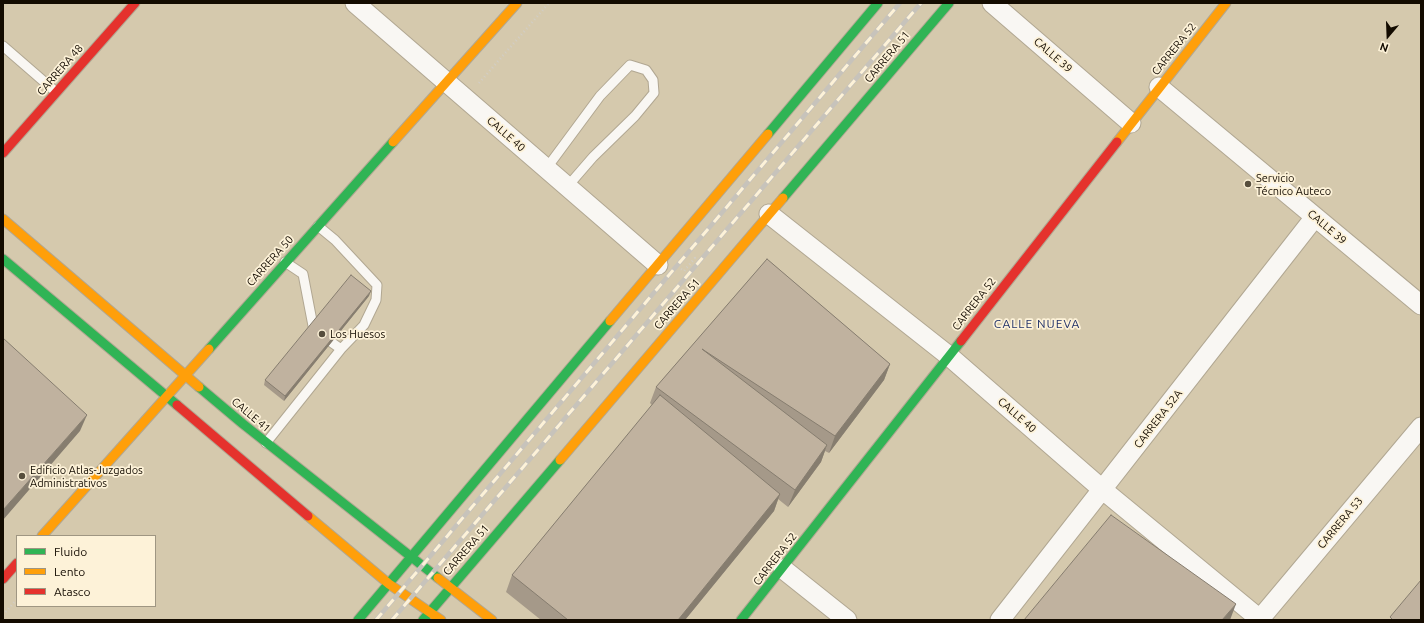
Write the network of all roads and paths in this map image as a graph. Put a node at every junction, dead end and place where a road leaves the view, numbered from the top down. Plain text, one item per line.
1 (135, 3) edge
2 (355, 3) edge
3 (517, 3) edge
4 (878, 3) edge
5 (949, 3) edge
6 (992, 3) edge
7 (1226, 3) edge
8 (3, 46) edge
9 (446, 82) junction
10 (1159, 87) junction
11 (56, 92) junction
12 (1131, 123) junction
13 (6, 143) edge
14 (3, 153) edge
15 (546, 169) junction
16 (567, 187) junction
17 (769, 214) junction
18 (1315, 217) junction
19 (3, 219) edge
20 (318, 226) junction
21 (3, 259) edge
22 (285, 262) junction
23 (658, 265) junction
24 (1421, 305) edge
25 (313, 326) edge
26 (331, 342) edge
27 (341, 349) junction
28 (949, 356) junction
29 (185, 375) junction
30 (166, 398) junction
31 (1421, 427) edge
32 (266, 443) junction
33 (1103, 490) junction
34 (43, 535) edge
35 (412, 557) junction
36 (16, 565) edge
37 (783, 568) junction
38 (3, 579) edge
39 (389, 584) junction
40 (450, 587) junction
41 (16, 600) edge
42 (430, 611) junction
43 (3, 615) edge
44 (358, 620) edge
45 (423, 620) edge
46 (441, 620) edge
47 (492, 620) edge
48 (742, 620) edge
49 (847, 620) edge
50 (1000, 620) edge
51 (1260, 620) edge

1 - 11 street, CARRERA 48
2 - 9 street, CALLE 40
3 - 9 street, CARRERA 50
4 - 23 street
5 - 17 street, CARRERA 51
6 - 12 street, CALLE 39
7 - 10 street, CARRERA 52
8 - 11 lane
9 - 15 street, CALLE 40
9 - 20 street, CARRERA 50
10 - 12 street, CARRERA 52
10 - 18 street, CALLE 39
11 - 13 street, CARRERA 48
12 - 28 street, CARRERA 52
13 - 14 street, CARRERA 48
15 - 16 street, CALLE 40
15 - 16 lane
16 - 23 street, CALLE 40
17 - 28 street, CALLE 40
17 - 40 street, CARRERA 51
18 - 24 street, CALLE 39
18 - 33 street, CARRERA 52A
19 - 29 street, CALLE 41
20 - 22 street, CARRERA 50
20 - 27 lane
21 - 30 street
22 - 25 lane
22 - 29 street, CARRERA 50
23 - 35 street
26 - 27 lane
27 - 32 lane
28 - 33 street, CALLE 40
28 - 37 street, CARRERA 52
29 - 30 street, CARRERA 50
29 - 32 street, CALLE 41
30 - 34 street, CARRERA 50
30 - 39 street
31 - 51 street, CARRERA 53
32 - 35 street, CALLE 41
33 - 50 street, CARRERA 52A
33 - 51 street, CALLE 40
35 - 39 street
35 - 40 street, CALLE 41
36 - 38 street
37 - 48 street, CARRERA 52
37 - 49 street
39 - 42 street
39 - 44 street
40 - 42 street, CARRERA 51
40 - 47 street, CALLE 41
41 - 43 path
42 - 45 street, CARRERA 51
42 - 46 street

